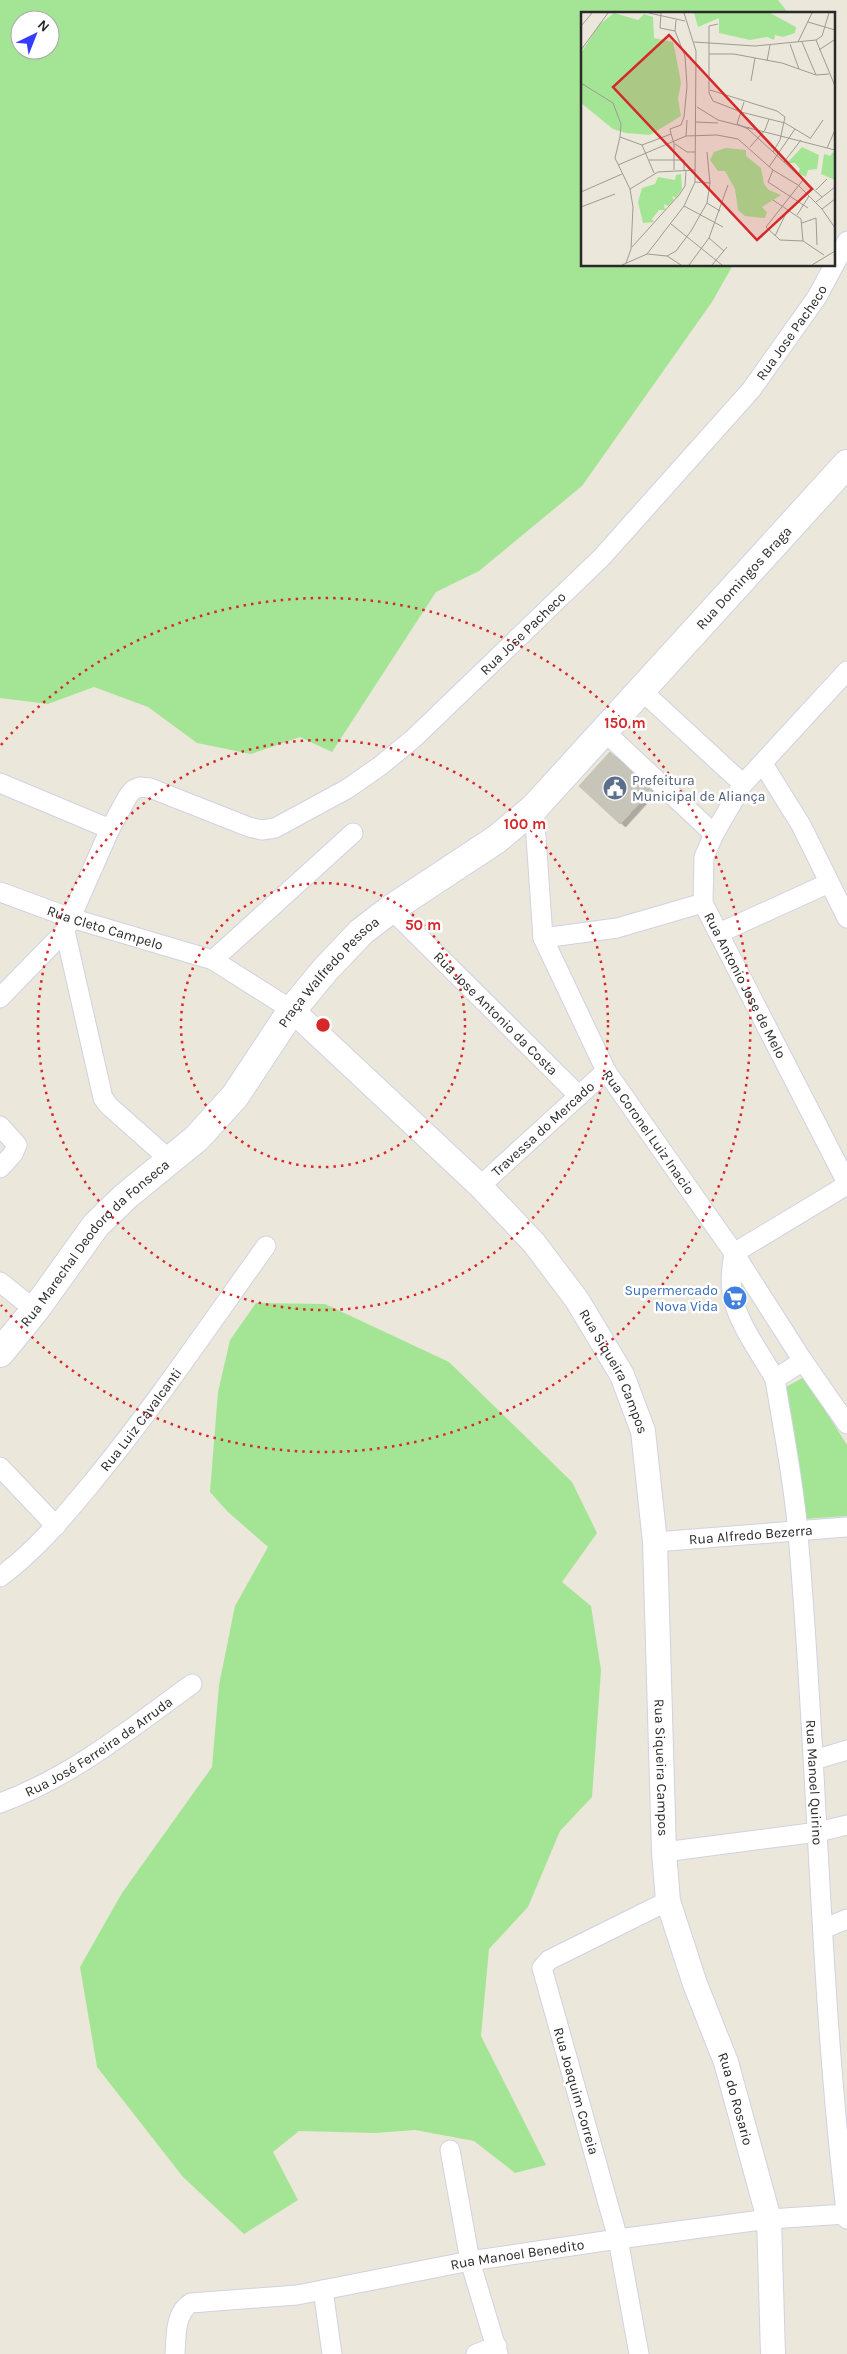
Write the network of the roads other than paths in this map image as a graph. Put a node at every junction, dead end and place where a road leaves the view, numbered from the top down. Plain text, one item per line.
1 (847, 241) edge
2 (834, 265) edge
3 (834, 266) edge
4 (847, 464) edge
5 (847, 671) edge
6 (641, 690) junction
7 (603, 730) junction
8 (763, 764) junction
9 (0, 783) edge
10 (743, 784) junction
11 (534, 808) junction
12 (110, 829) junction
13 (353, 833) dead end
14 (714, 834) junction
15 (830, 883) junction
16 (0, 892) edge
17 (703, 903) junction
18 (391, 909) junction
19 (847, 918) edge
20 (68, 925) junction
21 (718, 933) junction
22 (543, 938) junction
23 (212, 960) junction
24 (0, 998) edge
25 (292, 1010) junction
26 (606, 1071) junction
27 (579, 1096) junction
28 (0, 1126) edge
29 (197, 1138) joint
30 (170, 1160) junction
31 (0, 1168) edge
32 (847, 1184) edge
33 (480, 1186) junction
34 (266, 1246) dead end
35 (734, 1253) junction
36 (0, 1282) edge
37 (35, 1310) junction
38 (0, 1353) edge
39 (803, 1362) junction
40 (775, 1379) junction
41 (847, 1424) edge
42 (0, 1467) edge
43 (56, 1526) junction
44 (847, 1527) edge
45 (798, 1532) junction
46 (656, 1542) junction
47 (0, 1577) edge
48 (192, 1684) dead end
49 (847, 1750) edge
50 (814, 1760) junction
51 (0, 1803) edge
52 (847, 1824) edge
53 (818, 1832) junction
54 (664, 1852) junction
55 (668, 1901) junction
56 (847, 1919) edge
57 (823, 1929) junction
58 (450, 2150) dead end
59 (846, 2214) edge
60 (847, 2218) edge
61 (769, 2219) junction
62 (618, 2239) junction
63 (470, 2262) junction
64 (323, 2290) junction
65 (498, 2350) edge
66 (174, 2354) edge
67 (332, 2354) edge
68 (476, 2354) edge
69 (639, 2354) edge
70 (772, 2354) edge

1 - 2 street, Rua Jose Pacheco
3 - 12 street, Rua Jose Pacheco
4 - 6 main road, Rua Domingos Braga
5 - 8 street, Rua Antonio Jose de Melo
6 - 7 main road, Praça Walfredo Pessoa
6 - 10 street
7 - 11 main road, Praça Walfredo Pessoa
7 - 14 street
8 - 10 street, Rua Antonio Jose de Melo
8 - 15 street
9 - 12 street
10 - 14 street, Rua Antonio Jose de Melo
11 - 18 main road, Praça Walfredo Pessoa
11 - 22 street, Rua Coronel Luiz Inacio
12 - 20 street
13 - 23 street
14 - 17 street, Rua Antonio Jose de Melo
15 - 19 street
15 - 21 street
16 - 20 street, Rua Cleto Campelo
17 - 21 street, Rua Antonio Jose de Melo
17 - 22 street
18 - 25 main road, Praça Walfredo Pessoa
18 - 27 street, Rua Jose Antonio da Costa
20 - 23 street, Rua Cleto Campelo
20 - 24 street
20 - 30 street
21 - 32 street, Rua Antonio Jose de Melo
22 - 26 street, Rua Coronel Luiz Inacio
23 - 25 street, Rua Cleto Campelo
25 - 29 main road, Praça Walfredo Pessoa
25 - 33 street, Rua Siqueira Campos
26 - 27 street, Travessa do Mercado
26 - 35 street, Rua Coronel Luiz Inacio
27 - 33 street, Travessa do Mercado
28 - 31 street
29 - 30 main road, Rua Marechal Deodoro da Fonseca
30 - 37 main road, Rua Marechal Deodoro da Fonseca
32 - 35 street
33 - 46 street, Rua Siqueira Campos
34 - 43 street, Rua Luiz Cavalcanti
35 - 39 street, Rua Coronel Luiz Inacio
35 - 40 street
36 - 37 street
37 - 38 main road, Rua Marechal Deodoro da Fonseca
39 - 40 street
39 - 41 street, Rua Coronel Luiz Inacio
40 - 45 street, Rua Manoel Quirino
42 - 43 street
43 - 47 street, Rua Luiz Cavalcanti
44 - 45 street, Rua Alfredo Bezerra
45 - 46 street, Rua Alfredo Bezerra
45 - 50 street, Rua Manoel Quirino
46 - 54 street, Rua Siqueira Campos
48 - 51 street, Rua José Ferreira de Arruda
49 - 50 street
50 - 53 street, Rua Manoel Quirino
52 - 53 street
53 - 54 street
53 - 57 street, Rua Manoel Quirino
54 - 55 street, Rua do Rosario
55 - 61 street, Rua do Rosario
55 - 62 street, Rua Joaquim Correia
56 - 57 street
57 - 59 street, Rua Manoel Quirino
58 - 63 street
59 - 60 street, Rua Manoel Quirino
59 - 61 street, Rua Manoel Benedito
61 - 62 street, Rua Manoel Benedito
61 - 70 street, Rua do Rosario
62 - 63 street, Rua Manoel Benedito
62 - 69 street, Rua Joaquim Correia
63 - 64 street, Rua Manoel Benedito
63 - 65 street
64 - 66 street, Rua Manoel Benedito
64 - 67 street
65 - 68 street

